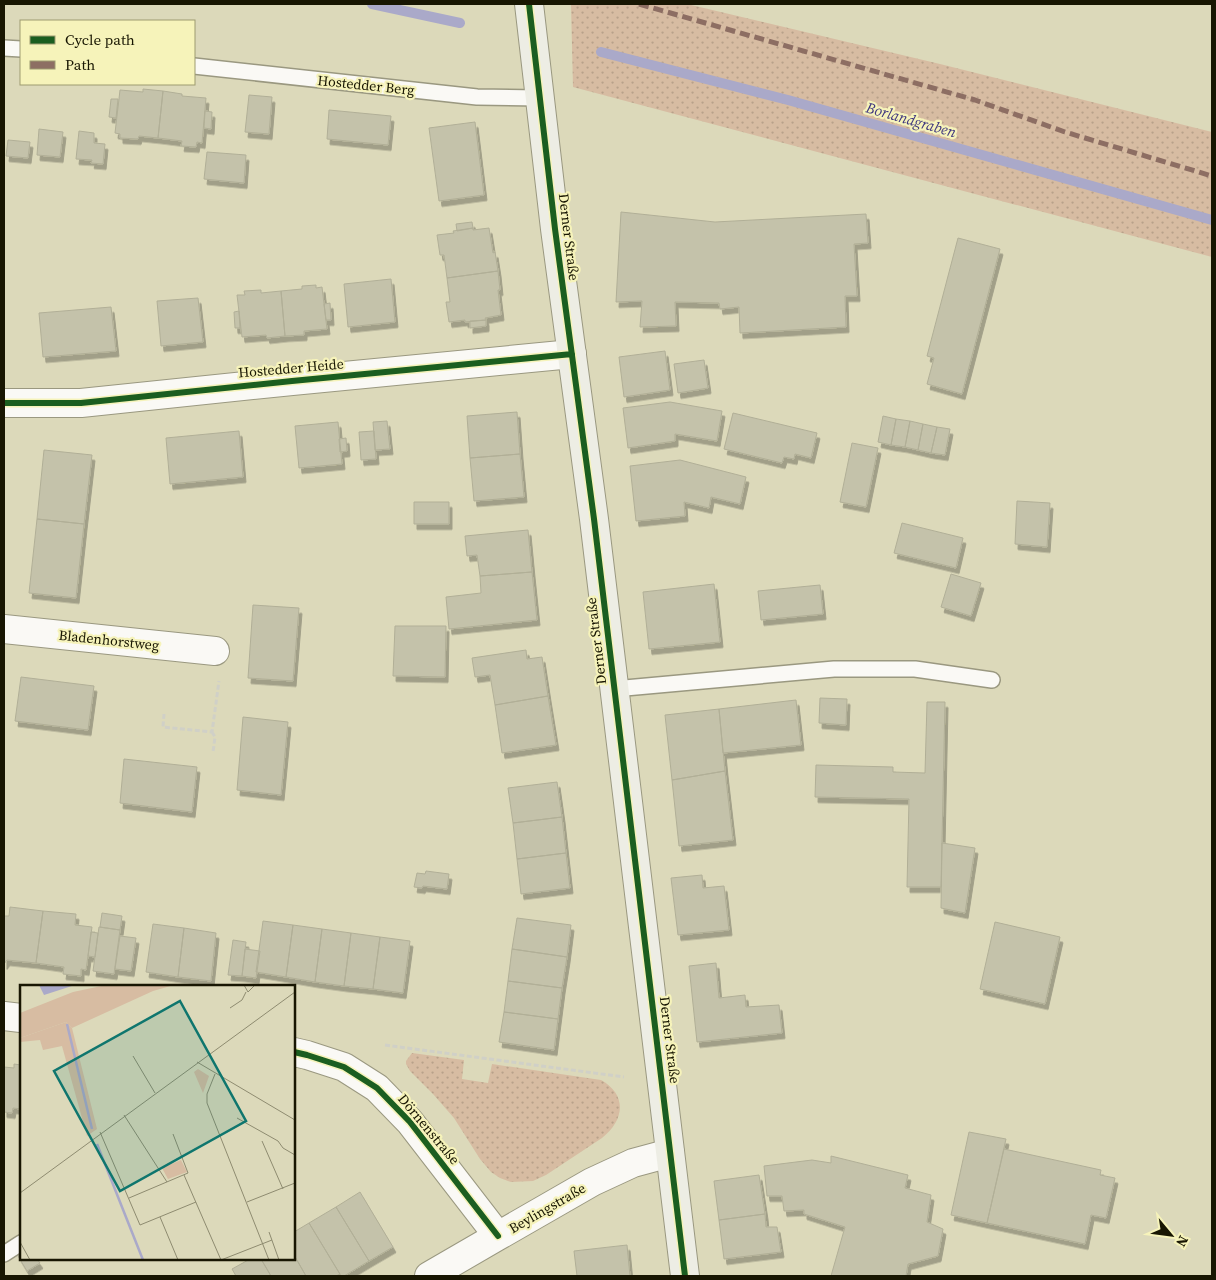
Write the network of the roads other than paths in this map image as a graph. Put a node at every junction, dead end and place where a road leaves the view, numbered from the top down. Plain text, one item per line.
1 (529, 4) edge
2 (4, 48) edge
3 (20, 50) edge
4 (195, 66) edge
5 (540, 98) junction
6 (572, 354) junction
7 (8, 403) edge
8 (4, 629) edge
9 (215, 651) dead end
10 (992, 680) dead end
11 (614, 689) junction
12 (4, 1016) edge
13 (20, 1018) edge
14 (295, 1052) edge
15 (670, 1154) junction
16 (498, 1236) junction
17 (20, 1244) edge
18 (4, 1254) edge
19 (429, 1276) edge
20 (685, 1276) edge

1 - 5 main road, Derner Straße
2 - 3 lane
4 - 5 lane, Hostedder Berg
5 - 6 main road, Derner Straße
6 - 7 street, Hostedder Heide
6 - 11 main road, Derner Straße
8 - 9 street, Bladenhorstweg
10 - 11 lane
11 - 15 main road, Derner Straße
12 - 13 street
14 - 16 street, Dörnenstraße
15 - 16 street, Beylingstraße
15 - 20 main road, Derner Straße
16 - 19 street, Beylingstraße
17 - 18 lane

